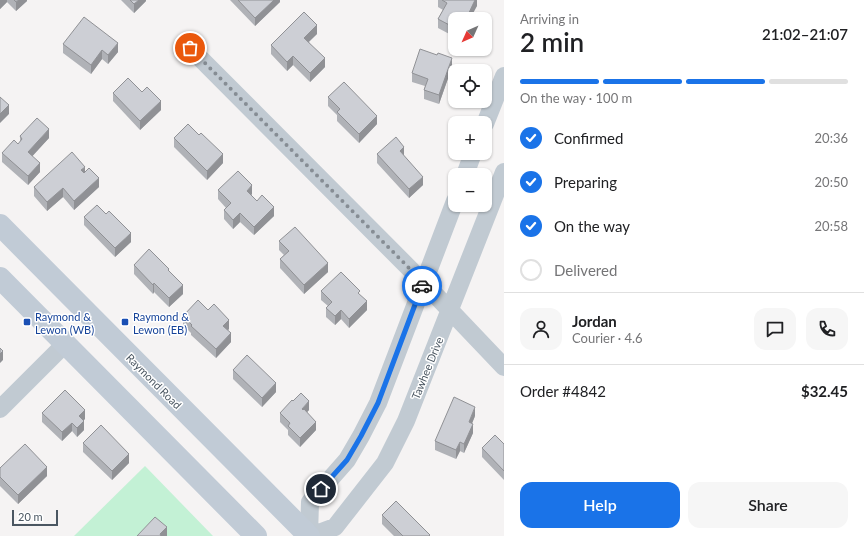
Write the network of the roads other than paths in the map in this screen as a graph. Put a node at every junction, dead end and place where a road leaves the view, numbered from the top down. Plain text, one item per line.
1 (190, 48) dead end
2 (504, 76) edge
3 (488, 116) edge
4 (504, 172) edge
5 (451, 212) edge
6 (0, 225) edge
7 (0, 278) edge
8 (424, 283) junction
9 (450, 311) junction
10 (65, 344) junction
11 (504, 367) edge
12 (0, 409) edge
13 (256, 536) edge
14 (309, 536) edge

1 - 8 street
2 - 3 street
4 - 9 street, Tawhee Drive
5 - 8 street
6 - 14 main road, Raymond Road
7 - 10 main road
8 - 9 street
8 - 14 street
9 - 11 street
9 - 14 street, Tawhee Drive
10 - 12 street
10 - 13 main road

